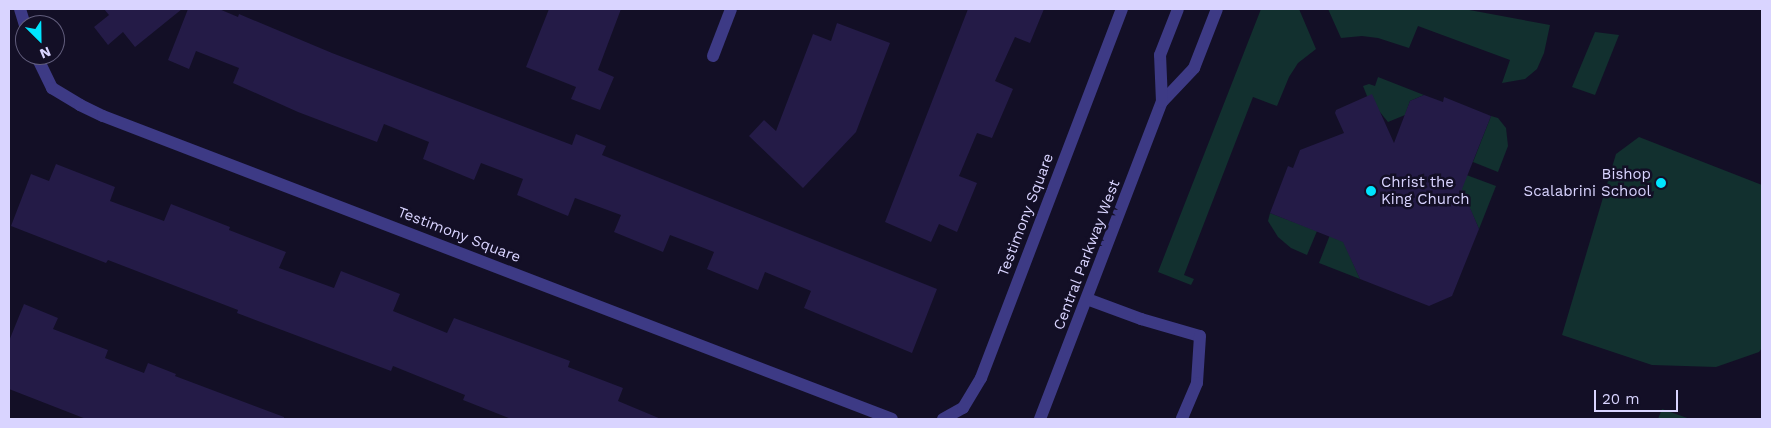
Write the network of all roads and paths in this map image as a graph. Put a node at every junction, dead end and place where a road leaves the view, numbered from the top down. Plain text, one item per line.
1 (731, 9) edge
2 (1122, 9) edge
3 (1178, 9) edge
4 (1217, 9) edge
5 (713, 56) dead end
6 (41, 65) edge
7 (1162, 102) junction
8 (1087, 299) junction
9 (892, 419) edge
10 (943, 419) edge
11 (1040, 419) edge
12 (1182, 419) edge

1 - 5 street
2 - 10 street, Testimony Square
3 - 7 street, Central Parkway West
4 - 7 street, Central Parkway West
6 - 9 street, Testimony Square
7 - 8 street, Central Parkway West
8 - 11 street, Central Parkway West
8 - 12 street

